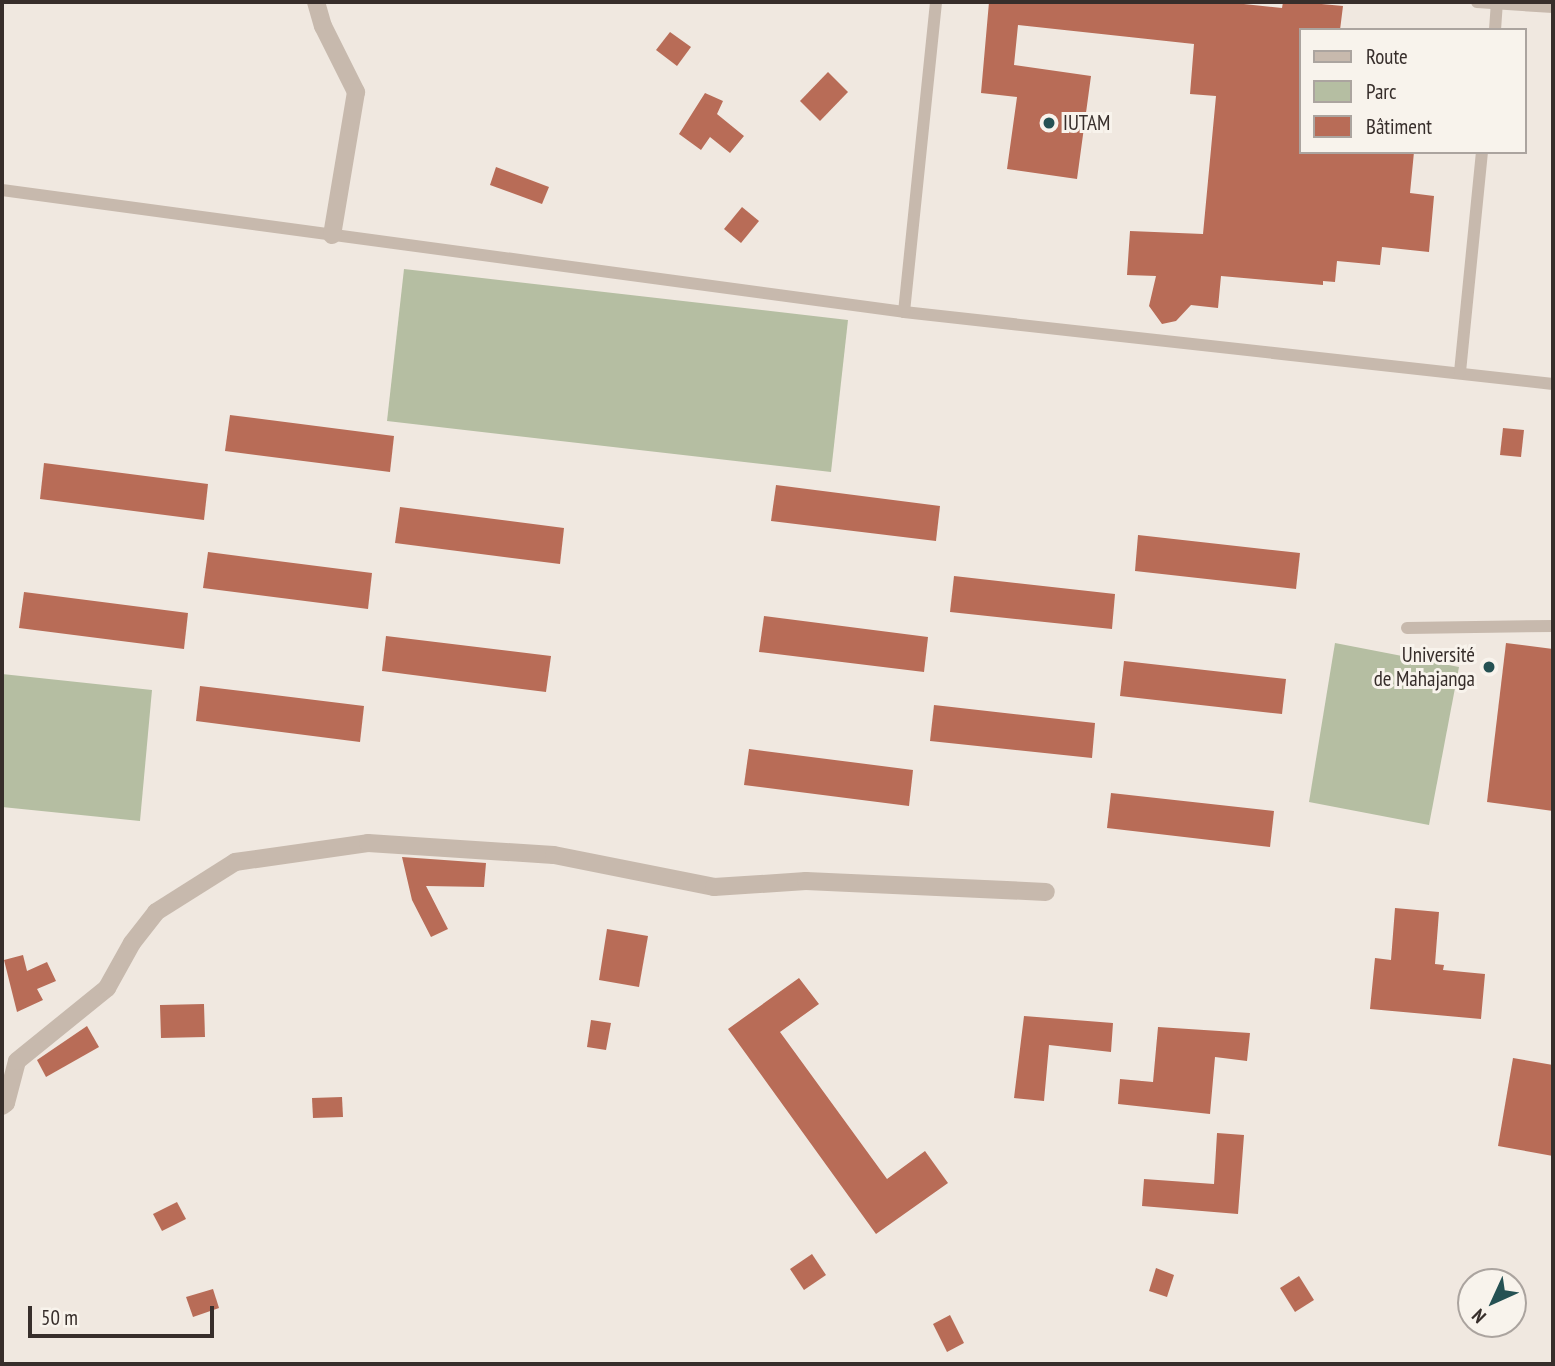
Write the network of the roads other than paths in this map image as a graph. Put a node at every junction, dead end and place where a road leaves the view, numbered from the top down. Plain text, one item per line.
1 (316, 2) edge
2 (936, 2) edge
3 (1477, 2) edge
4 (1497, 4) junction
5 (1553, 8) edge
6 (1495, 28) edge
7 (1482, 154) edge
8 (2, 190) edge
9 (332, 235) junction
10 (904, 312) junction
11 (1460, 372) junction
12 (1553, 384) edge
13 (1553, 626) edge
14 (1408, 628) dead end
15 (1046, 892) dead end
16 (2, 1106) edge

1 - 9 street
2 - 10 lane
3 - 4 lane
4 - 5 lane
4 - 6 lane
7 - 11 lane
8 - 9 lane
9 - 10 lane
10 - 11 lane
11 - 12 lane
13 - 14 lane
15 - 16 street

